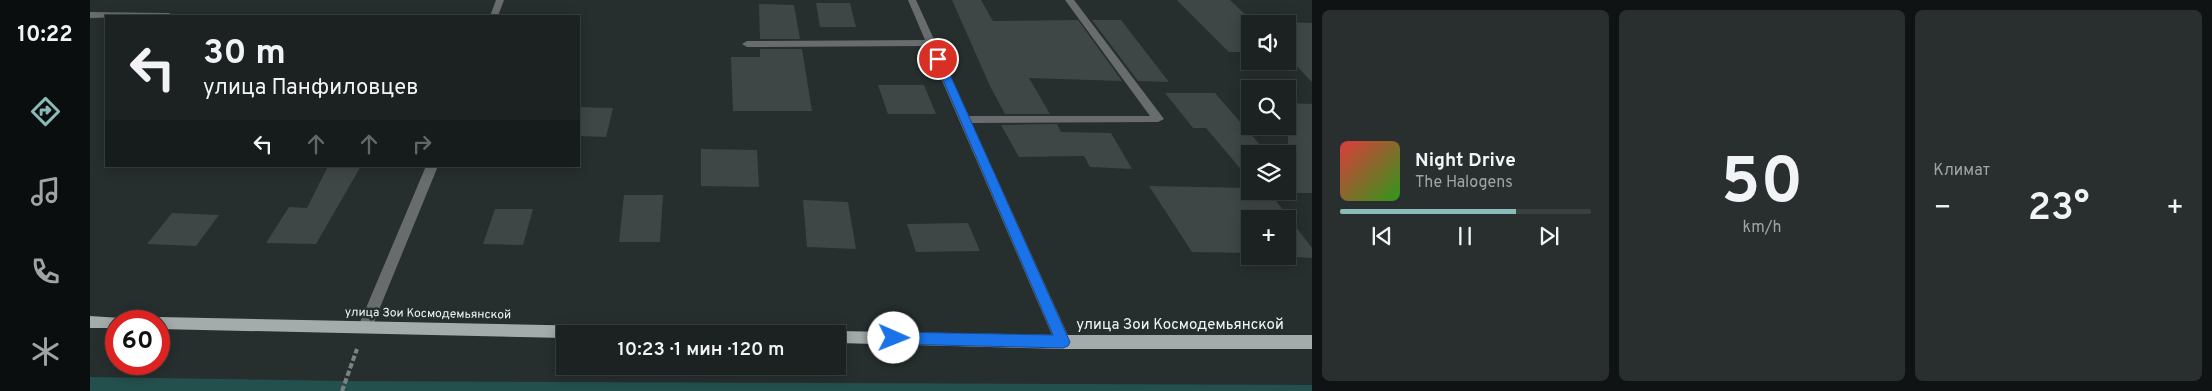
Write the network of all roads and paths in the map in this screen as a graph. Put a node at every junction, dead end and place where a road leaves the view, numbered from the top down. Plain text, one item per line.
1 (500, 0) edge
2 (912, 0) edge
3 (1068, 0) edge
4 (90, 15) edge
5 (105, 15) edge
6 (494, 15) edge
7 (931, 43) junction
8 (747, 44) dead end
9 (965, 120) junction
10 (432, 167) edge
11 (90, 322) edge
12 (105, 322) edge
13 (170, 323) edge
14 (365, 327) junction
15 (556, 331) edge
16 (846, 337) edge
17 (1063, 342) junction
18 (1312, 342) edge
19 (342, 391) edge

1 - 6 street
2 - 7 street
3 - 9 street
4 - 5 street
7 - 8 street
7 - 9 street
9 - 17 street
10 - 14 street
11 - 12 main road
13 - 14 main road, улица Зои Космодемьянской
14 - 15 main road, улица Зои Космодемьянской
14 - 19 path
16 - 17 main road, улица Зои Космодемьянской
17 - 18 main road, улица Зои Космодемьянской

